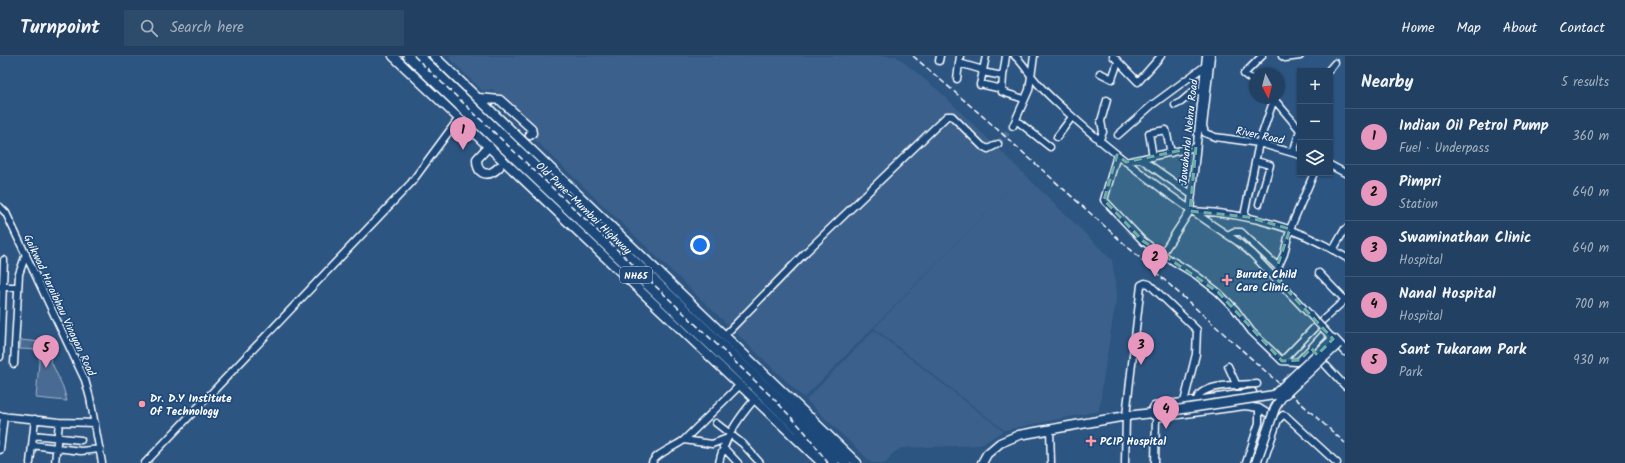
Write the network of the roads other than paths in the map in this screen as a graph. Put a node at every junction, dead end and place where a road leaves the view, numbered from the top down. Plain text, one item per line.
1 (393, 56) edge
2 (403, 56) edge
3 (434, 56) edge
4 (986, 56) edge
5 (1006, 56) edge
6 (1015, 56) edge
7 (1034, 56) edge
8 (1113, 56) edge
9 (1161, 56) edge
10 (1206, 56) edge
11 (1211, 56) edge
12 (1262, 56) edge
13 (1282, 56) edge
14 (1300, 56) edge
15 (413, 58) edge
16 (960, 59) edge
17 (1118, 62) junction
18 (1335, 63) dead end
19 (1205, 66) junction
20 (1250, 68) edge
21 (1331, 68) edge
22 (1249, 69) edge
23 (983, 71) junction
24 (1100, 73) dead end
25 (1030, 74) junction
26 (1003, 76) junction
27 (1249, 78) edge
28 (957, 79) dead end
29 (1112, 79) junction
30 (1111, 86) dead end
31 (1002, 89) junction
32 (1202, 92) junction
33 (479, 98) junction
34 (1024, 99) junction
35 (1107, 100) dead end
36 (1176, 104) dead end
37 (1272, 104) edge
38 (1278, 104) edge
39 (1072, 117) junction
40 (459, 118) junction
41 (484, 124) junction
42 (1297, 126) edge
43 (1118, 134) dead end
44 (530, 135) dead end
45 (1058, 137) dead end
46 (1297, 140) edge
47 (1100, 141) junction
48 (1259, 143) junction
49 (998, 144) dead end
50 (489, 146) junction
51 (1050, 147) dead end
52 (1196, 147) junction
53 (1171, 153) junction
54 (1293, 153) junction
55 (1297, 154) edge
56 (1117, 155) junction
57 (1153, 157) junction
58 (1141, 159) junction
59 (1256, 160) junction
60 (1126, 162) junction
61 (499, 167) tunnel mouth
62 (1333, 167) edge
63 (1345, 173) edge
64 (1313, 176) edge
65 (1192, 195) junction
66 (1259, 204) dead end
67 (0, 207) edge
68 (1190, 211) junction
69 (1244, 216) junction
70 (1290, 229) junction
71 (1345, 229) edge
72 (1228, 235) junction
73 (1333, 250) junction
74 (26, 254) junction
75 (1162, 254) junction
76 (1345, 257) edge
77 (4, 260) dead end
78 (1319, 273) dead end
79 (1, 287) edge
80 (18, 287) junction
81 (725, 335) junction
82 (1323, 335) dead end
83 (1336, 341) junction
84 (1311, 348) junction
85 (1345, 351) edge
86 (0, 357) edge
87 (1282, 361) junction
88 (14, 364) dead end
89 (1228, 366) dead end
90 (1257, 384) dead end
91 (740, 385) junction
92 (1237, 386) junction
93 (1345, 386) edge
94 (1253, 392) dead end
95 (755, 399) junction
96 (1197, 400) junction
97 (1184, 402) junction
98 (787, 406) junction
99 (1260, 408) junction
100 (2, 416) edge
101 (1126, 416) junction
102 (1153, 416) junction
103 (35, 419) junction
104 (812, 419) junction
105 (1278, 420) junction
106 (59, 422) junction
107 (791, 422) junction
108 (95, 423) junction
109 (716, 423) dead end
110 (1050, 429) junction
111 (33, 435) junction
112 (729, 436) junction
113 (58, 438) junction
114 (81, 440) dead end
115 (684, 440) junction
116 (32, 445) junction
117 (723, 447) junction
118 (57, 448) junction
119 (100, 449) junction
120 (0, 450) edge
121 (812, 453) junction
122 (30, 463) edge
123 (55, 463) edge
124 (102, 463) edge
125 (144, 463) edge
126 (652, 463) edge
127 (718, 463) edge
128 (738, 463) edge
129 (760, 463) edge
130 (822, 463) edge
131 (834, 463) edge
132 (846, 463) edge
133 (857, 463) edge
134 (982, 463) edge
135 (1051, 463) edge
136 (1125, 463) edge
137 (1155, 463) edge
138 (1246, 463) edge
139 (1256, 463) edge
140 (1263, 463) edge
141 (1337, 463) edge

1 - 40 main road
2 - 15 highway
3 - 33 main road
4 - 23 street
5 - 26 street
6 - 25 street
7 - 25 street
8 - 17 street
9 - 17 street
10 - 19 street, Jawaharlal Nehru Road
11 - 48 street, River Road
12 - 20 street
13 - 14 street
15 - 41 highway, NH65
16 - 23 street
16 - 28 street
17 - 29 street
18 - 21 street
19 - 32 street, Jawaharlal Nehru Road
19 - 43 street
22 - 27 street
23 - 26 street
23 - 31 street
24 - 29 street
25 - 34 street
25 - 39 street
26 - 31 street
29 - 30 street
31 - 34 street
32 - 36 street
32 - 52 street, Jawaharlal Nehru Road
33 - 44 main road
33 - 81 main road
34 - 51 street
35 - 47 street
37 - 48 street
38 - 42 street
39 - 45 street
39 - 47 street
40 - 50 main road
40 - 125 street
41 - 98 highway, Old Pune–Mumbai Highway / NH65
41 - 107 highway, Old Pune–Mumbai Highway / NH65
46 - 54 street
47 - 56 street
48 - 54 street, River Road
48 - 59 street
49 - 81 street
50 - 61 main road
50 - 91 main road
52 - 53 street
52 - 65 street, Jawaharlal Nehru Road
53 - 57 street
53 - 57 street
54 - 55 street, River Road
56 - 60 street
56 - 75 street
57 - 58 street
58 - 60 street
58 - 65 street
59 - 66 street
59 - 69 street
60 - 68 street
62 - 63 street
64 - 70 street
65 - 68 street, Jawaharlal Nehru Road
67 - 74 street, Gaikwad Haraibhau Vinayan Road
68 - 69 street
68 - 72 street
68 - 75 street
69 - 70 street
70 - 72 street
70 - 73 street
71 - 73 street
72 - 83 street, bridge
73 - 76 street
74 - 80 street
74 - 108 street, Gaikwad Haraibhau Vinayan Road
75 - 87 street
77 - 79 street
78 - 87 street
79 - 80 street
79 - 86 street
80 - 88 street
81 - 104 main road
82 - 84 street
83 - 85 main road
83 - 102 main road, bridge
83 - 139 main road, bridge
84 - 87 street
84 - 93 street
89 - 92 street
90 - 92 street
91 - 95 main road
91 - 115 street
92 - 96 street
94 - 96 street
95 - 112 street
95 - 121 main road
96 - 97 street
97 - 101 street
97 - 102 street
98 - 104 highway
98 - 132 highway, NH65
99 - 102 street
99 - 105 street
99 - 138 street
100 - 103 street
100 - 120 street
101 - 102 main road
101 - 110 main road
101 - 136 street
102 - 137 street
103 - 106 street
103 - 111 street
104 - 133 main road
105 - 140 street
105 - 141 street
106 - 108 street
106 - 113 street
107 - 121 highway
107 - 131 highway, NH65
108 - 119 street, Gaikwad Haraibhau Vinayan Road
109 - 112 street
110 - 134 main road
110 - 135 street
111 - 113 street
111 - 116 street
112 - 115 street
112 - 117 street
112 - 129 street
113 - 114 street
113 - 118 street
115 - 126 street
116 - 118 street
116 - 122 street
117 - 127 street
117 - 128 street
118 - 119 street
118 - 123 street
119 - 124 street, Gaikwad Haraibhau Vinayan Road
121 - 130 main road

